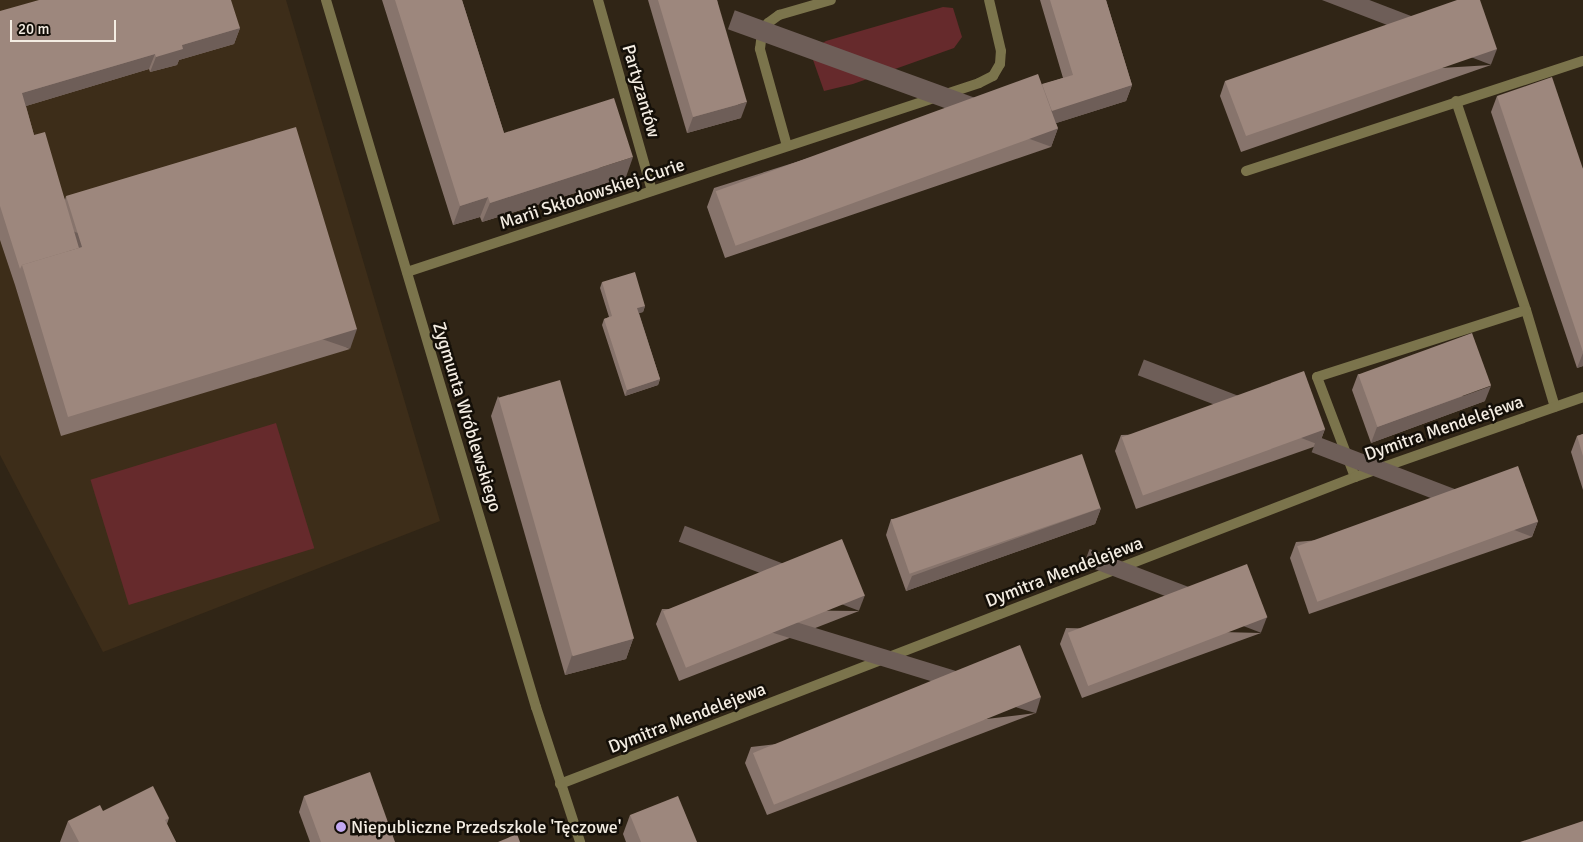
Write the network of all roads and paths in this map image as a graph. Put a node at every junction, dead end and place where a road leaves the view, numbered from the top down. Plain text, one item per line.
1 (326, 0) edge
2 (598, 0) edge
3 (830, 0) edge
4 (988, 0) edge
5 (1583, 61) edge
6 (1456, 101) junction
7 (787, 146) junction
8 (1246, 170) dead end
9 (652, 191) junction
10 (407, 272) junction
11 (1526, 310) junction
12 (1583, 397) edge
13 (1555, 406) junction
14 (1355, 477) junction
15 (560, 784) junction
16 (580, 842) edge

1 - 10 street, Zygmunta Wróblewskiego
2 - 9 street, Partyzantów
3 - 7 street
4 - 7 street, Marii Skłodowskiej-Curie
5 - 6 street
6 - 8 street
6 - 11 street
7 - 9 street, Marii Skłodowskiej-Curie
9 - 10 street, Marii Skłodowskiej-Curie
10 - 15 street, Zygmunta Wróblewskiego
11 - 13 street
11 - 14 street
12 - 13 street, Dymitra Mendelejewa
13 - 14 street, Dymitra Mendelejewa
14 - 15 street, Dymitra Mendelejewa
15 - 16 street, Zygmunta Wróblewskiego

